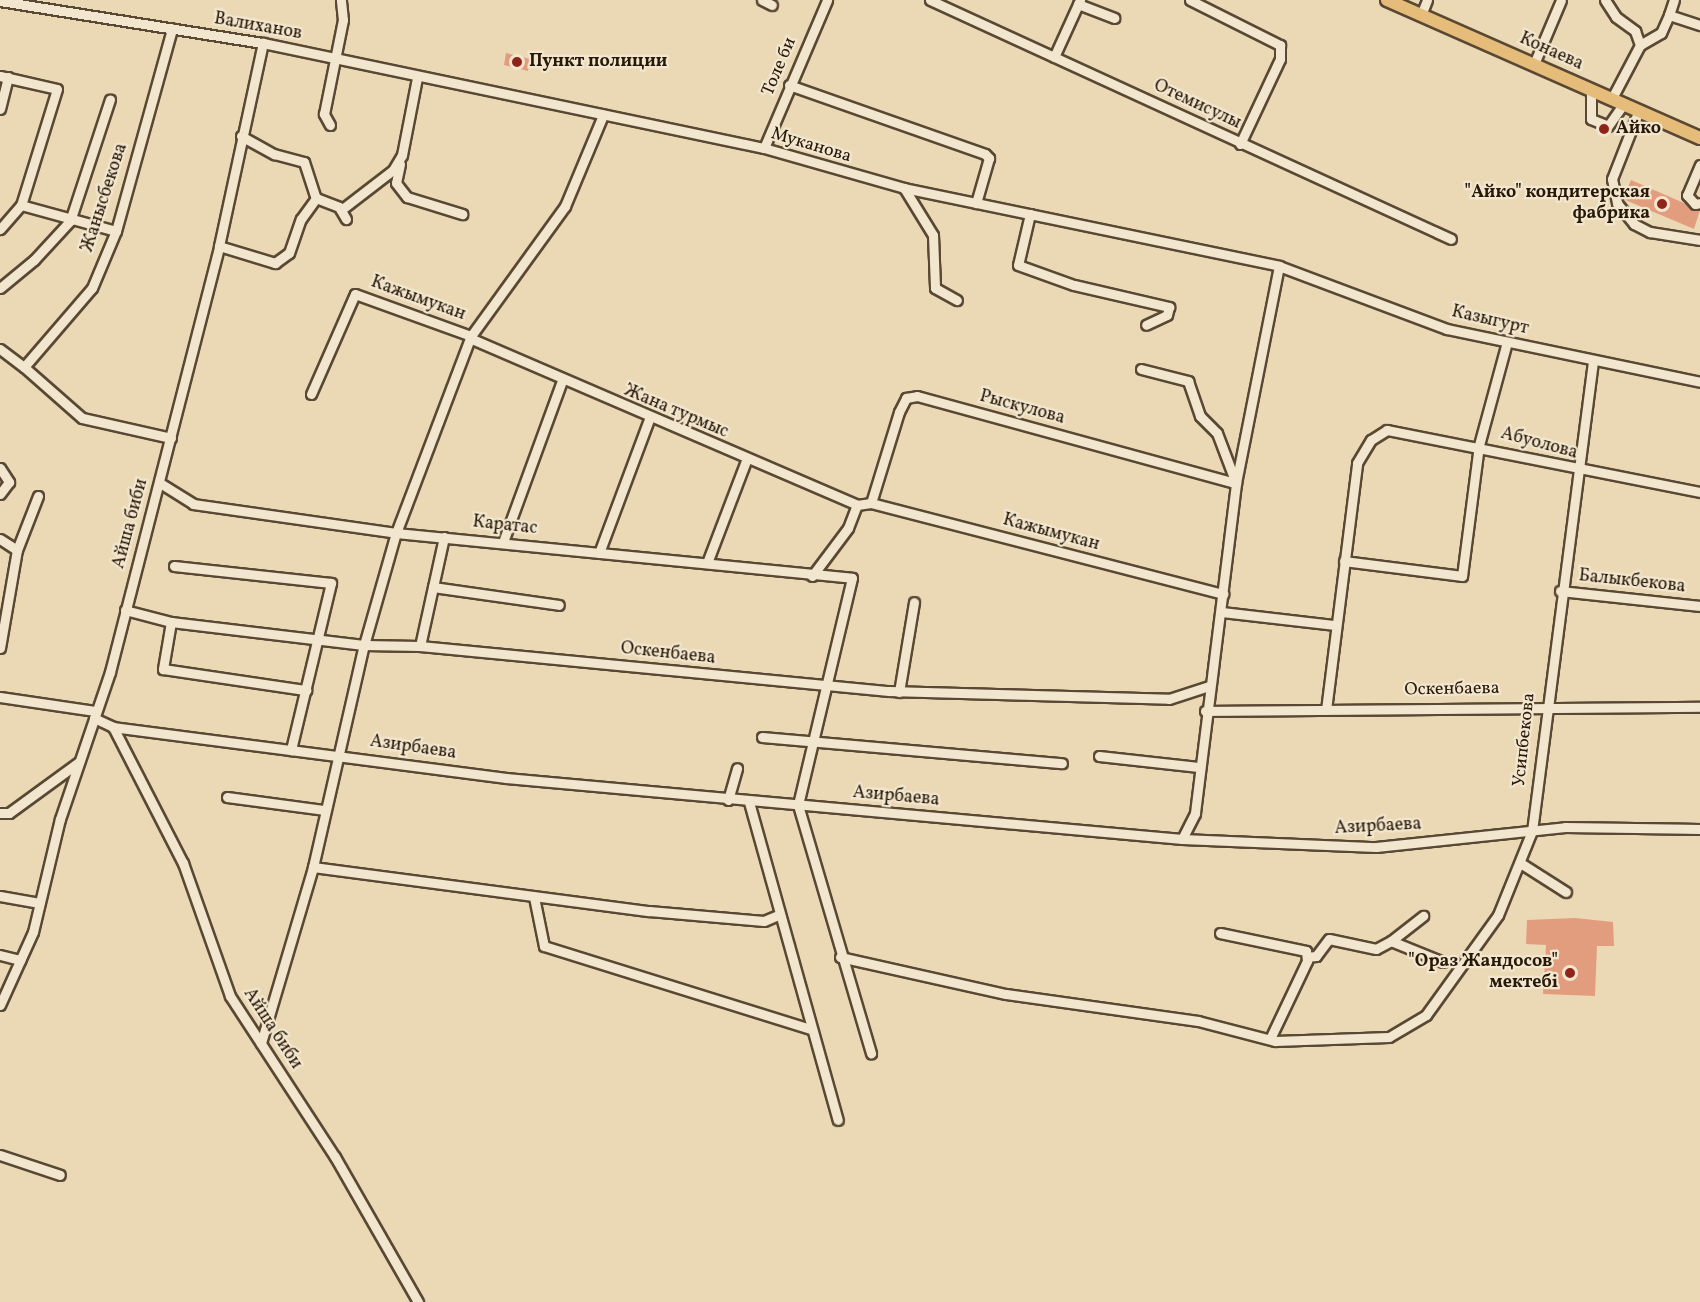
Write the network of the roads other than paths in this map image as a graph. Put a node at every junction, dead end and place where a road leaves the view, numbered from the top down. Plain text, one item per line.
1 (340, 0) edge
2 (762, 0) edge
3 (827, 0) edge
4 (930, 0) edge
5 (1190, 0) edge
6 (1387, 0) edge
7 (1427, 0) edge
8 (1561, 0) edge
9 (1605, 0) edge
10 (1674, 0) edge
11 (0, 1) edge
12 (1079, 2) edge
13 (772, 5) dead end
14 (1421, 15) junction
15 (1669, 15) junction
16 (1114, 18) dead end
17 (1700, 25) edge
18 (172, 28) junction
19 (263, 43) junction
20 (1640, 45) junction
21 (1054, 57) junction
22 (332, 59) junction
23 (1534, 64) junction
24 (4, 76) edge
25 (417, 78) junction
26 (789, 85) junction
27 (1591, 89) junction
28 (110, 99) dead end
29 (1618, 101) junction
30 (0, 109) edge
31 (1639, 110) junction
32 (603, 115) junction
33 (330, 125) dead end
34 (241, 136) junction
35 (1700, 138) edge
36 (1240, 144) junction
37 (764, 148) junction
38 (402, 156) junction
39 (1700, 165) edge
40 (904, 188) junction
41 (316, 198) junction
42 (976, 203) junction
43 (1700, 203) edge
44 (21, 205) junction
45 (1030, 213) junction
46 (462, 214) dead end
47 (70, 221) junction
48 (0, 229) edge
49 (116, 231) junction
50 (1451, 239) dead end
51 (1700, 240) edge
52 (219, 246) junction
53 (1279, 266) junction
54 (0, 288) edge
55 (957, 300) dead end
56 (1146, 325) dead end
57 (471, 337) junction
58 (1507, 342) junction
59 (0, 349) edge
60 (1593, 362) junction
61 (24, 367) junction
62 (1141, 369) dead end
63 (562, 381) junction
64 (1700, 382) edge
65 (311, 394) dead end
66 (649, 418) junction
67 (171, 438) junction
68 (1479, 445) junction
69 (746, 461) junction
70 (0, 468) edge
71 (1579, 472) junction
72 (160, 483) junction
73 (1236, 483) junction
74 (1700, 492) edge
75 (0, 494) edge
76 (38, 496) dead end
77 (871, 503) junction
78 (857, 505) junction
79 (396, 532) junction
80 (444, 537) junction
81 (0, 539) edge
82 (503, 542) junction
83 (17, 550) junction
84 (599, 553) junction
85 (1344, 561) junction
86 (707, 563) junction
87 (174, 566) dead end
88 (812, 576) junction
89 (433, 587) junction
90 (1560, 591) junction
91 (1223, 594) junction
92 (914, 602) dead end
93 (559, 605) dead end
94 (1700, 606) edge
95 (125, 610) junction
96 (1222, 612) junction
97 (171, 622) junction
98 (1335, 625) junction
99 (320, 639) junction
100 (364, 645) junction
101 (420, 646) junction
102 (0, 648) edge
103 (1209, 686) junction
104 (823, 687) junction
105 (306, 690) junction
106 (899, 692) junction
107 (0, 697) edge
108 (1545, 705) junction
109 (1700, 707) edge
110 (1326, 710) junction
111 (1205, 711) junction
112 (94, 715) junction
113 (113, 727) junction
114 (762, 737) dead end
115 (810, 744) junction
116 (291, 750) junction
117 (337, 756) junction
118 (1099, 756) dead end
119 (80, 762) junction
120 (1062, 763) dead end
121 (1198, 767) junction
122 (737, 768) dead end
123 (227, 796) dead end
124 (728, 800) junction
125 (749, 802) junction
126 (798, 805) junction
127 (325, 810) junction
128 (0, 813) edge
129 (1700, 829) edge
130 (1532, 831) junction
131 (1182, 839) junction
132 (1522, 864) junction
133 (312, 867) junction
134 (1566, 892) dead end
135 (0, 896) edge
136 (534, 897) junction
137 (39, 903) junction
138 (778, 915) junction
139 (1423, 916) dead end
140 (1220, 933) dead end
141 (1391, 941) junction
142 (0, 955) edge
143 (840, 957) junction
144 (1307, 957) junction
145 (20, 960) junction
146 (1443, 962) dead end
147 (0, 1005) edge
148 (810, 1029) junction
149 (1270, 1040) junction
150 (261, 1043) junction
151 (871, 1053) dead end
152 (838, 1120) dead end
153 (0, 1155) edge
154 (60, 1174) dead end
155 (418, 1302) edge

1 - 22 street
2 - 13 street
3 - 26 street, Толе би
4 - 21 street, Отемисулы
5 - 36 street
6 - 14 main road, Конаева
7 - 14 street
8 - 23 street
9 - 20 street
10 - 15 street
11 - 18 street, Валиханов
12 - 16 street
12 - 21 street
14 - 23 main road, Конаева
15 - 17 street
15 - 20 street
18 - 19 street, Валиханов
18 - 49 street, Жанысбекова
19 - 22 street, Валиханов
19 - 34 street, Айша биби
20 - 29 street
21 - 36 street, Отемисулы
22 - 25 street, Муканова
22 - 33 street
23 - 27 main road, Конаева
24 - 30 street
24 - 44 street
25 - 32 street, Муканова
25 - 38 street
26 - 37 street, Толе би
26 - 42 street
27 - 29 main road, Конаева
27 - 29 street
28 - 47 street
29 - 31 main road, Конаева
31 - 35 main road, Конаева
31 - 51 street
32 - 37 street, Муканова
32 - 57 street
34 - 41 street
34 - 52 street, Айша биби
36 - 50 street, Отемисулы
37 - 40 street, Муканова
38 - 41 street
38 - 46 street
39 - 43 street
40 - 42 street, Муканова
40 - 55 street
41 - 52 street
42 - 45 street, Муканова
44 - 47 street
44 - 48 street
45 - 53 street, Муканова
45 - 56 street
47 - 49 street
47 - 54 street
49 - 61 street, Жанысбекова
52 - 67 street, Айша биби
53 - 58 street, Казыгурт
53 - 73 street
57 - 63 street, Жана турмыс
57 - 65 street, Кажымукан
57 - 79 street
58 - 60 street, Казыгурт
58 - 68 street
59 - 61 street
60 - 64 street, Казыгурт
60 - 71 street, Усипбекова
61 - 67 street
62 - 73 street
63 - 66 street, Жана турмыс
63 - 82 street
66 - 69 street, Жана турмыс
66 - 84 street
67 - 72 street, Айша биби
68 - 71 street, Абуолова
68 - 85 street, Абуолова
68 - 85 street
69 - 78 street, Жана турмыс
69 - 86 street
70 - 75 street
71 - 74 street, Абуолова
71 - 90 street, Усипбекова
72 - 79 street, Каратас
72 - 95 street, Айша биби
73 - 77 street, Рыскулова
73 - 91 street
76 - 83 street
77 - 78 street, Жана турмыс
77 - 91 street, Кажымукан
78 - 88 street
79 - 80 street, Каратас
79 - 100 street
80 - 82 street, Каратас
80 - 89 street
81 - 83 street
82 - 84 street, Каратас
83 - 102 street
84 - 86 street, Каратас
85 - 98 street
86 - 88 street, Каратас
87 - 99 street
88 - 104 street, Каратас
89 - 93 street
89 - 101 street
90 - 94 street, Балыкбекова
90 - 108 street, Усипбекова
91 - 96 street
92 - 106 street
95 - 97 street, Оскенбаева
95 - 112 street, Айша биби
96 - 98 street
96 - 103 street
97 - 99 street, Оскенбаева
97 - 105 street
98 - 110 street
99 - 100 street, Оскенбаева
99 - 105 street
100 - 101 street, Оскенбаева
100 - 117 street
101 - 104 street, Оскенбаева
103 - 106 street, Оскенбаева
103 - 111 street
104 - 106 street, Оскенбаева
104 - 115 street
105 - 116 street
107 - 112 street, Азирбаева
108 - 109 street, Оскенбаева
108 - 110 street, Оскенбаева
108 - 130 street, Усипбекова
110 - 111 street, Оскенбаева
111 - 121 street
112 - 113 street, Азирбаева
112 - 119 street, Айша биби
113 - 116 street, Азирбаева
113 - 150 street, Айша биби
114 - 115 street
115 - 120 street
115 - 126 street
116 - 117 street, Азирбаева
117 - 124 street, Азирбаева
117 - 127 street
118 - 121 street
119 - 128 street
119 - 137 street, Айша биби
121 - 131 street
122 - 124 street
123 - 127 street
124 - 125 street, Азирбаева
125 - 126 street, Азирбаева
125 - 138 street
126 - 131 street, Азирбаева
126 - 143 street
127 - 133 street
129 - 130 street, Азирбаева
130 - 131 street, Азирбаева
130 - 132 street, Усипбекова
132 - 134 street
132 - 149 street, Усипбекова
133 - 136 street
133 - 150 street
135 - 137 street
136 - 138 street
136 - 148 street
137 - 145 street, Айша биби
138 - 148 street
139 - 141 street
140 - 144 street
141 - 144 street
141 - 146 street
142 - 145 street
143 - 149 street, Усипбекова
143 - 151 street
144 - 149 street
145 - 147 street, Айша биби
148 - 152 street
150 - 155 street, Айша биби
153 - 154 street

